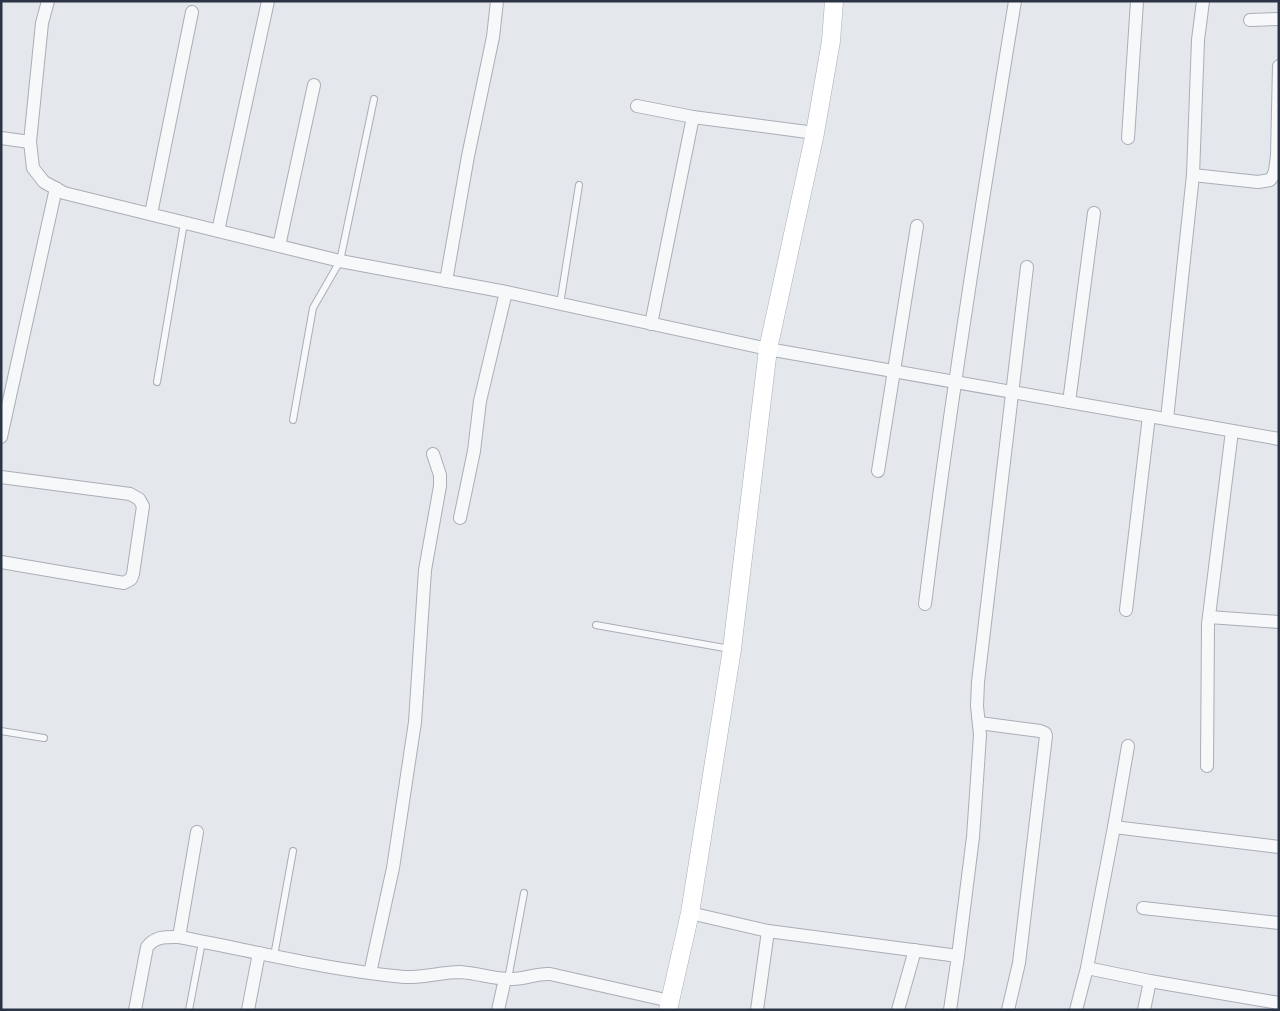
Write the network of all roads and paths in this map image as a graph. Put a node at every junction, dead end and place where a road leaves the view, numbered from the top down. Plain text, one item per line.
1 (48, 1) edge
2 (268, 1) edge
3 (496, 1) edge
4 (834, 1) edge
5 (1015, 1) edge
6 (1137, 1) edge
7 (1203, 1) edge
8 (192, 12) dead end
9 (1279, 19) edge
10 (1250, 20) dead end
11 (1279, 66) edge
12 (314, 85) dead end
13 (374, 99) dead end
14 (637, 106) dead end
15 (693, 116) junction
16 (815, 133) junction
17 (1, 138) edge
18 (1128, 138) dead end
19 (30, 142) junction
20 (1193, 175) junction
21 (579, 185) dead end
22 (56, 188) junction
23 (1094, 213) dead end
24 (151, 214) junction
25 (184, 222) junction
26 (917, 226) dead end
27 (218, 231) junction
28 (279, 246) junction
29 (340, 261) junction
30 (1027, 267) dead end
31 (446, 281) junction
32 (506, 292) junction
33 (560, 304) junction
34 (650, 324) junction
35 (768, 349) junction
36 (895, 372) junction
37 (157, 382) dead end
38 (955, 382) junction
39 (1012, 392) junction
40 (1069, 402) junction
41 (1149, 416) junction
42 (1167, 419) junction
43 (293, 420) dead end
44 (1232, 431) junction
45 (1, 437) edge
46 (1279, 439) edge
47 (433, 454) dead end
48 (878, 471) dead end
49 (1, 477) edge
50 (460, 518) dead end
51 (1, 562) edge
52 (926, 604) dead end
53 (1126, 610) dead end
54 (1209, 617) junction
55 (1279, 622) edge
56 (596, 625) dead end
57 (732, 649) junction
58 (979, 723) junction
59 (1, 731) edge
60 (44, 738) dead end
61 (1128, 746) dead end
62 (1207, 766) dead end
63 (1114, 827) junction
64 (197, 832) dead end
65 (1279, 847) edge
66 (293, 851) dead end
67 (524, 893) dead end
68 (1143, 908) dead end
69 (690, 913) junction
70 (1279, 923) edge
71 (768, 931) junction
72 (178, 937) junction
73 (202, 942) junction
74 (915, 950) junction
75 (259, 953) junction
76 (274, 956) junction
77 (958, 956) junction
78 (1087, 968) junction
79 (370, 973) junction
80 (507, 979) junction
81 (1150, 981) junction
82 (1279, 1003) edge
83 (669, 1006) edge
84 (135, 1010) edge
85 (189, 1010) edge
86 (248, 1010) edge
87 (498, 1010) edge
88 (757, 1010) edge
89 (898, 1010) edge
90 (950, 1010) edge
91 (1008, 1010) edge
92 (1076, 1010) edge
93 (1144, 1010) edge

1 - 19 street
2 - 27 street
3 - 31 street
4 - 16 main road
5 - 38 street
6 - 18 street
7 - 20 street
8 - 24 street
9 - 10 street
11 - 20 street
12 - 28 street
13 - 29 lane
14 - 15 street
15 - 16 street
15 - 34 street
16 - 35 main road
17 - 19 street
19 - 22 street
20 - 42 street
21 - 33 lane
22 - 24 street
22 - 45 street
23 - 40 street
24 - 25 street
25 - 27 street
25 - 37 lane
26 - 36 street
27 - 28 street
28 - 29 street
29 - 31 street
29 - 43 lane
30 - 39 street
31 - 32 street
32 - 33 street
32 - 50 street
33 - 34 street
34 - 35 street
35 - 36 street
35 - 57 main road
36 - 38 street
36 - 48 street
38 - 39 street
38 - 52 street
39 - 40 street
39 - 58 street
40 - 41 street
41 - 42 street
41 - 53 street
42 - 44 street
44 - 46 street
44 - 54 street
47 - 79 street
49 - 51 street
54 - 55 street
54 - 62 street
56 - 57 lane
57 - 69 main road
58 - 77 street
58 - 91 street
59 - 60 lane
61 - 63 street
63 - 65 street
63 - 78 street
64 - 72 street
66 - 76 lane
67 - 80 lane
68 - 70 street
69 - 71 street
69 - 83 main road
71 - 74 street
71 - 88 street
72 - 73 street
72 - 84 street
73 - 75 street
73 - 85 lane
74 - 77 street
74 - 89 street
75 - 76 street
75 - 86 street
76 - 79 street
77 - 90 street
78 - 81 street
78 - 92 street
79 - 80 street
80 - 83 street
80 - 87 street
81 - 82 street
81 - 93 street

